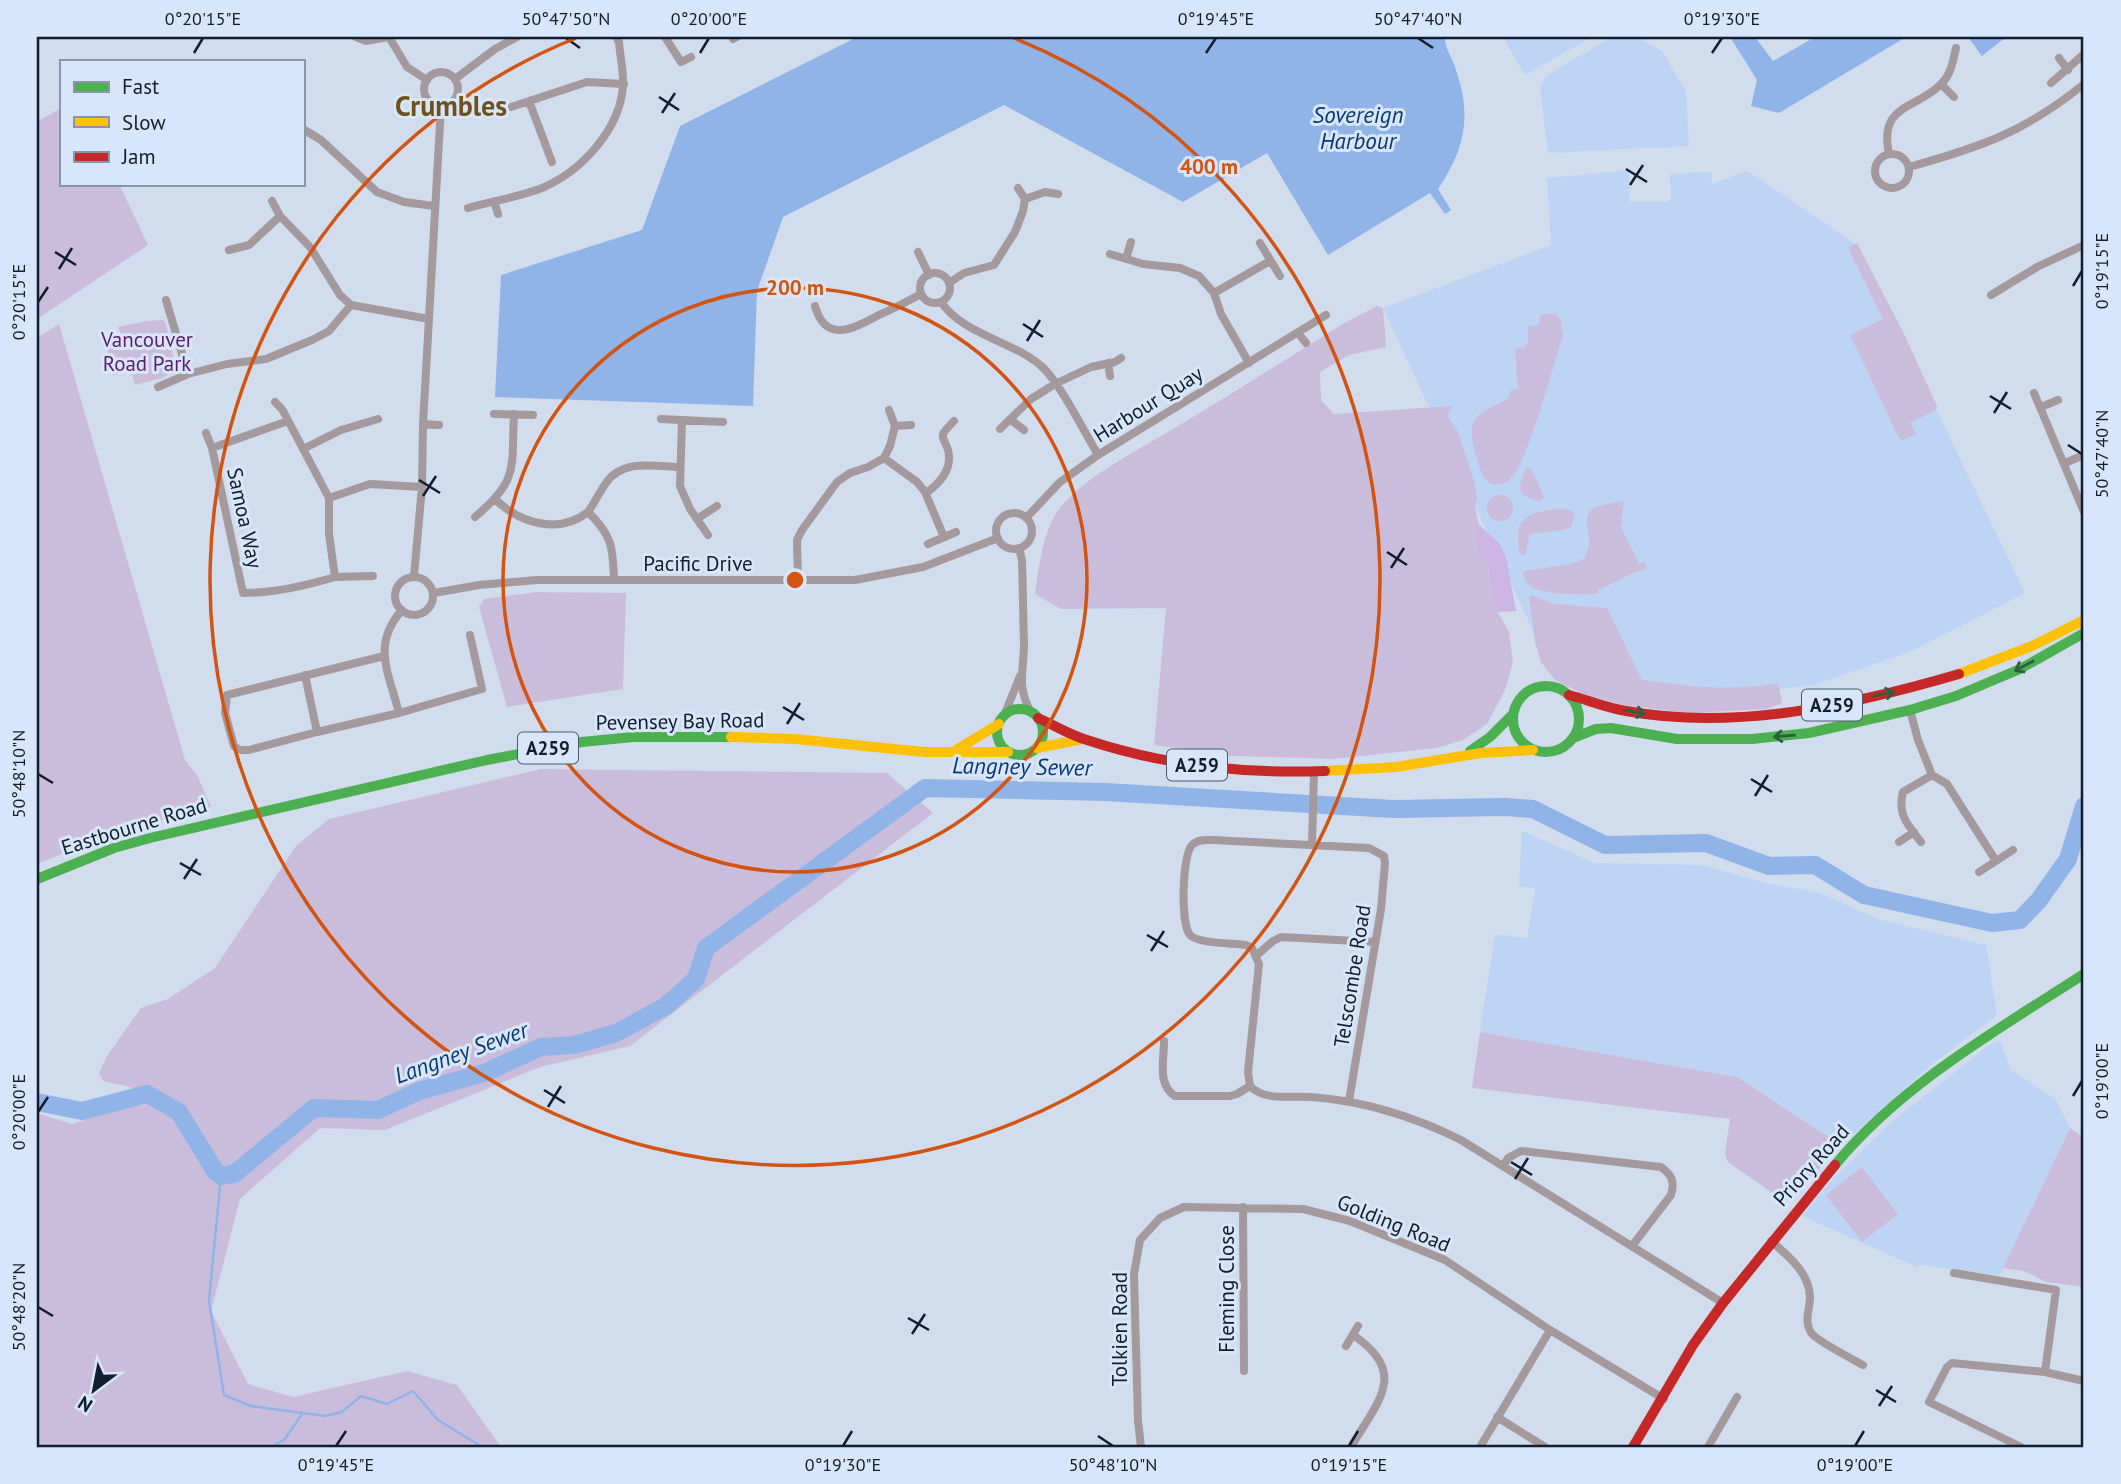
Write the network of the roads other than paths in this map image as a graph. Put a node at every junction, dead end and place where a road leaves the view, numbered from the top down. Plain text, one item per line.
1 (356, 37) edge
2 (388, 37) edge
3 (517, 37) edge
4 (630, 37) edge
5 (665, 37) edge
6 (617, 39) edge
7 (1956, 48) dead end
8 (2084, 54) edge
9 (691, 57) dead end
10 (2059, 58) dead end
11 (2068, 70) junction
12 (455, 79) junction
13 (427, 80) junction
14 (2051, 83) dead end
15 (624, 84) junction
16 (2084, 84) edge
17 (1941, 85) junction
18 (1954, 97) dead end
19 (529, 101) junction
20 (441, 106) junction
21 (512, 107) dead end
22 (304, 130) edge
23 (1889, 154) junction
24 (552, 162) dead end
25 (1909, 167) junction
26 (1018, 188) dead end
27 (1058, 194) dead end
28 (1025, 199) junction
29 (272, 201) dead end
30 (494, 201) junction
31 (435, 205) junction
32 (468, 208) dead end
33 (498, 214) dead end
34 (279, 216) junction
35 (1131, 242) dead end
36 (1260, 243) dead end
37 (2084, 245) edge
38 (229, 250) dead end
39 (918, 252) dead end
40 (1110, 254) dead end
41 (1126, 259) junction
42 (1270, 261) junction
43 (929, 275) junction
44 (1280, 275) dead end
45 (949, 283) junction
46 (1214, 293) junction
47 (921, 294) junction
48 (1991, 295) dead end
49 (166, 300) dead end
50 (942, 302) junction
51 (351, 305) junction
52 (815, 306) dead end
53 (1326, 315) dead end
54 (429, 319) junction
55 (1298, 333) junction
56 (1306, 343) dead end
57 (1121, 358) dead end
58 (1108, 363) junction
59 (1249, 363) junction
60 (188, 374) junction
61 (1110, 376) dead end
62 (1055, 384) junction
63 (158, 387) dead end
64 (2034, 393) dead end
65 (2057, 400) dead end
66 (275, 402) dead end
67 (2041, 407) junction
68 (889, 411) dead end
69 (494, 414) dead end
70 (514, 414) junction
71 (533, 415) dead end
72 (378, 419) dead end
73 (661, 419) dead end
74 (682, 420) junction
75 (1011, 420) junction
76 (288, 421) junction
77 (954, 421) dead end
78 (723, 422) dead end
79 (423, 424) junction
80 (439, 425) dead end
81 (911, 425) dead end
82 (895, 426) junction
83 (1000, 429) dead end
84 (1024, 430) dead end
85 (206, 433) dead end
86 (212, 448) junction
87 (303, 449) junction
88 (1098, 455) junction
89 (2084, 455) edge
90 (884, 458) junction
91 (2065, 463) junction
92 (679, 467) junction
93 (422, 487) junction
94 (926, 493) junction
95 (329, 498) junction
96 (496, 499) junction
97 (717, 506) dead end
98 (587, 512) junction
99 (2084, 512) edge
100 (475, 517) dead end
101 (1026, 518) junction
102 (698, 519) junction
103 (956, 532) dead end
104 (708, 535) dead end
105 (944, 537) junction
106 (998, 538) junction
107 (928, 544) dead end
108 (1019, 548) junction
109 (373, 576) dead end
110 (414, 576) junction
111 (335, 577) junction
112 (614, 580) junction
113 (798, 581) junction
114 (434, 593) junction
115 (402, 610) junction
116 (2084, 621) edge
117 (2084, 633) edge
118 (470, 635) dead end
119 (384, 656) junction
120 (305, 675) junction
121 (1020, 676) junction
122 (1569, 695) junction
123 (1910, 710) junction
124 (399, 713) junction
125 (1513, 713) junction
126 (1035, 715) junction
127 (1002, 720) junction
128 (317, 732) junction
129 (1573, 738) junction
130 (1084, 739) junction
131 (1037, 748) junction
132 (1533, 750) junction
133 (956, 751) junction
134 (1008, 752) junction
135 (1467, 754) junction
136 (1314, 772) junction
137 (1933, 775) junction
138 (244, 815) joint
139 (1914, 832) junction
140 (1899, 842) dead end
141 (1921, 842) dead end
142 (1312, 845) junction
143 (2013, 850) dead end
144 (1996, 861) junction
145 (1979, 872) dead end
146 (37, 879) edge
147 (1375, 942) junction
148 (1257, 955) junction
149 (2084, 974) edge
150 (1164, 1041) dead end
151 (1250, 1086) junction
152 (1349, 1101) junction
153 (1503, 1166) junction
154 (1243, 1207) junction
155 (1160, 1218) joint
156 (1771, 1241) junction
157 (1632, 1246) junction
158 (1954, 1273) dead end
159 (1723, 1303) junction
160 (1359, 1326) dead end
161 (1550, 1329) junction
162 (1353, 1335) junction
163 (1346, 1346) dead end
164 (1863, 1365) dead end
165 (1244, 1371) dead end
166 (2045, 1372) junction
167 (2084, 1381) edge
168 (1737, 1397) dead end
169 (1664, 1399) junction
170 (1497, 1417) junction
171 (1141, 1447) edge
172 (1351, 1447) edge
173 (1480, 1447) edge
174 (1545, 1447) edge
175 (1633, 1447) edge
176 (1708, 1447) edge
177 (2021, 1447) edge

1 - 2 street
2 - 13 street
3 - 12 street
4 - 6 street
5 - 9 street
6 - 15 street
7 - 17 street
8 - 11 street
10 - 11 street
11 - 14 street
12 - 13 street
12 - 20 street
13 - 20 street
15 - 19 street
15 - 30 street
16 - 25 street
17 - 18 street
17 - 23 street
19 - 21 street
19 - 24 street
20 - 31 street
22 - 31 street
23 - 25 street
23 - 25 street
26 - 28 street
27 - 28 street
28 - 45 street
29 - 34 street
30 - 32 street
30 - 33 street
31 - 54 street
34 - 38 street
34 - 51 street
35 - 41 street
36 - 42 street
37 - 48 street
39 - 43 street
40 - 41 street
41 - 46 street
42 - 44 street
42 - 46 street
43 - 45 street
43 - 47 street
45 - 50 street
46 - 59 street
47 - 50 street
47 - 52 street
49 - 60 street
50 - 62 street
51 - 54 street
51 - 60 street
53 - 55 street, Harbour Quay
54 - 79 street
55 - 56 street
55 - 59 street, Harbour Quay
57 - 58 street
58 - 61 street
58 - 62 street
59 - 88 street, Harbour Quay
60 - 63 street
62 - 75 street
62 - 88 street
64 - 67 street
65 - 67 street
66 - 76 street
67 - 91 street
68 - 82 street
69 - 70 street
70 - 71 street
70 - 96 street
72 - 87 street
73 - 74 street
74 - 78 street
74 - 92 street
75 - 83 street
75 - 84 street
76 - 86 street
76 - 87 street
77 - 94 street
79 - 80 street
79 - 93 street
81 - 82 street
82 - 90 street
85 - 86 street, Samoa Way
86 - 111 street, Samoa Way
87 - 95 street
88 - 101 street, Harbour Quay
89 - 91 street
90 - 94 street
90 - 113 street
91 - 99 street
92 - 98 street
92 - 102 street
93 - 95 street
93 - 110 street
94 - 105 street
95 - 111 street
96 - 98 street
96 - 100 street
97 - 102 street
98 - 112 street
101 - 106 street
101 - 108 street
102 - 104 street
103 - 105 street
105 - 107 street
106 - 108 street
106 - 113 street, Pacific Drive
108 - 121 street
109 - 111 street
110 - 114 street
110 - 115 street
112 - 113 street, Pacific Drive
112 - 114 street, Pacific Drive
114 - 115 street
115 - 119 street
122 -> 116 main road, A259
117 -> 123 main road, A259
118 - 124 street
119 - 120 street
119 - 124 street
120 - 128 street
120 - 128 street
121 - 126 street
121 - 127 street
122 - 125 main road
122 - 129 main road
123 -> 129 main road, A259
123 - 137 street
124 - 128 street
125 - 132 main road
125 - 135 main road, A259
126 - 127 main road
126 - 130 main road, A259
126 - 131 main road
127 - 133 main road
127 - 134 main road
129 - 132 main road
130 - 131 main road, A259
130 - 136 main road, A259
131 - 134 main road
132 - 135 main road, A259
133 - 134 main road, Pevensey Bay Road / A259
133 - 138 main road, Pevensey Bay Road / A259
135 - 136 main road, A259
136 - 142 street
137 - 139 street
137 - 144 street
138 - 146 main road, Eastbourne Road / A259
139 - 140 street
139 - 141 street
142 - 147 street, Telscombe Road
142 - 148 street
143 - 144 street
144 - 145 street
147 - 148 street
147 - 152 street, Telscombe Road
148 - 151 street
149 - 156 main road, Priory Road
150 - 151 street
151 - 152 street
152 - 153 street
153 - 157 street
153 - 157 street
154 - 155 street, Golding Road
154 - 161 street, Golding Road
154 - 165 street, Fleming Close
155 - 171 street, Tolkien Road
156 - 159 main road, Priory Road
156 - 164 street
157 - 159 street
158 - 166 street
159 - 169 main road, Priory Road
160 - 162 street
161 - 169 street, Golding Road
161 - 170 street
162 - 163 street
162 - 172 street
166 - 167 street
166 - 177 street
168 - 176 street
169 - 175 main road, Priory Road
170 - 173 street
170 - 174 street

